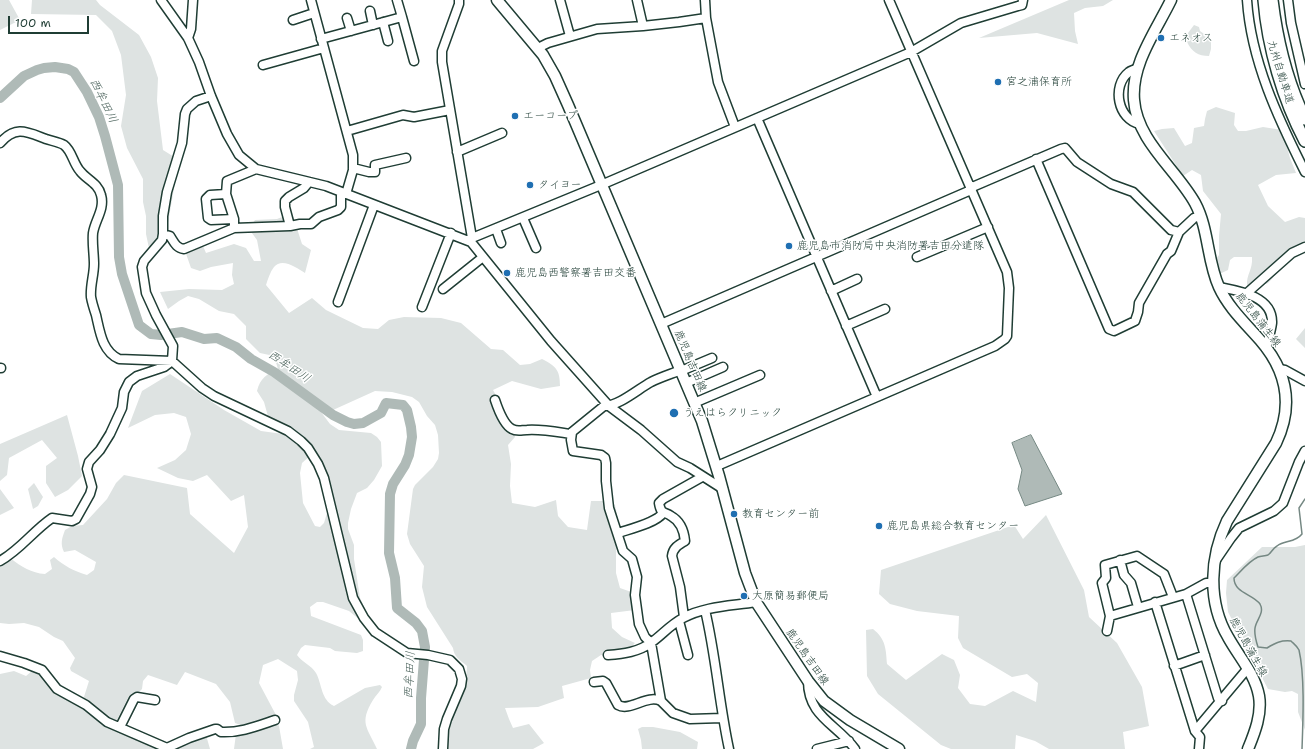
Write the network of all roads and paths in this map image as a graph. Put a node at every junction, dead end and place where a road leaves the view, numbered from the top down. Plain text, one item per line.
1 (161, 0) edge
2 (193, 0) edge
3 (311, 0) edge
4 (397, 0) edge
5 (459, 0) edge
6 (497, 0) edge
7 (560, 0) edge
8 (637, 0) edge
9 (705, 0) edge
10 (889, 0) edge
11 (1023, 0) edge
12 (1172, 0) edge
13 (1247, 0) edge
14 (1264, 0) edge
15 (1272, 0) edge
16 (1288, 0) edge
17 (370, 11) dead end
18 (314, 13) junction
19 (402, 17) junction
20 (347, 18) dead end
21 (706, 18) junction
22 (293, 20) dead end
23 (383, 22) junction
24 (374, 25) junction
25 (643, 26) junction
26 (350, 31) junction
27 (570, 36) junction
28 (188, 38) junction
29 (321, 39) junction
30 (388, 41) dead end
31 (324, 48) junction
32 (538, 48) junction
33 (911, 52) junction
34 (414, 61) dead end
35 (264, 65) dead end
36 (1138, 68) junction
37 (1305, 84) edge
38 (211, 96) junction
39 (450, 110) junction
40 (757, 118) junction
41 (1305, 119) edge
42 (1140, 124) junction
43 (735, 127) junction
44 (347, 131) junction
45 (502, 133) dead end
46 (1305, 142) edge
47 (0, 143) edge
48 (457, 152) junction
49 (406, 158) dead end
50 (1036, 159) junction
51 (353, 168) junction
52 (256, 169) junction
53 (1305, 172) edge
54 (309, 182) junction
55 (601, 185) junction
56 (971, 189) junction
57 (344, 193) junction
58 (226, 194) junction
59 (374, 205) junction
60 (1200, 216) junction
61 (523, 218) junction
62 (234, 219) junction
63 (290, 226) junction
64 (988, 227) junction
65 (234, 228) junction
66 (496, 229) junction
67 (1179, 232) junction
68 (451, 233) junction
69 (163, 234) junction
70 (472, 240) junction
71 (501, 243) dead end
72 (536, 248) dead end
73 (1305, 248) edge
74 (483, 257) junction
75 (817, 257) junction
76 (917, 257) dead end
77 (857, 279) dead end
78 (1219, 287) junction
79 (443, 289) dead end
80 (831, 291) junction
81 (1247, 293) junction
82 (338, 302) dead end
83 (422, 307) dead end
84 (885, 309) dead end
85 (661, 324) junction
86 (846, 326) junction
87 (1266, 348) junction
88 (712, 358) dead end
89 (172, 361) junction
90 (723, 367) dead end
91 (1279, 369) junction
92 (681, 370) junction
93 (760, 375) dead end
94 (1305, 381) edge
95 (686, 383) junction
96 (877, 397) junction
97 (495, 400) dead end
98 (694, 403) junction
99 (608, 406) junction
100 (571, 434) junction
101 (1305, 450) edge
102 (716, 466) junction
103 (702, 477) junction
104 (723, 490) junction
105 (663, 513) junction
106 (618, 533) junction
107 (1120, 560) junction
108 (0, 561) edge
109 (1214, 564) junction
110 (1213, 583) junction
111 (1186, 594) junction
112 (1173, 597) junction
113 (756, 602) junction
114 (1154, 602) junction
115 (1138, 607) junction
116 (705, 610) junction
117 (1110, 616) junction
118 (681, 619) junction
119 (1107, 631) dead end
120 (651, 643) junction
121 (608, 655) dead end
122 (688, 655) dead end
123 (0, 656) edge
124 (1205, 656) junction
125 (1174, 666) junction
126 (1248, 668) junction
127 (594, 682) dead end
128 (808, 682) junction
129 (155, 700) dead end
130 (661, 701) junction
131 (1222, 701) junction
132 (722, 718) junction
133 (275, 720) dead end
134 (120, 727) junction
135 (1195, 730) junction
136 (849, 741) junction
137 (443, 749) edge
138 (729, 749) edge
139 (817, 749) edge
140 (855, 749) edge
141 (899, 749) edge
142 (1200, 749) edge
143 (1248, 749) edge

1 - 28 street
2 - 28 street
3 - 18 street
4 - 19 street
5 - 39 street
6 - 32 main road, 鹿児島吉田線
7 - 27 street
8 - 25 street
9 - 21 street
10 - 33 street
11 - 33 street
12 - 36 main road, 鹿児島蒲生線
13 - 53 street
14 - 46 highway, 九州自動車道
15 - 41 highway, 九州自動車道
16 - 37 street
17 - 24 street
18 - 22 street
18 - 29 street
19 - 23 street
19 - 34 street
20 - 26 street
21 - 25 street
21 - 43 street
23 - 24 street
23 - 30 street
24 - 26 street
25 - 27 street
26 - 29 street
27 - 32 street
28 - 38 street
29 - 31 street
31 - 35 street
31 - 44 street
32 - 55 main road, 鹿児島吉田線
33 - 40 street
33 - 56 street
36 - 42 main road, 鹿児島蒲生線
36 - 42 street
38 - 52 street
38 - 69 street
39 - 44 street
39 - 48 street
40 - 43 street
40 - 75 street
42 - 60 main road, 鹿児島蒲生線
43 - 55 street
44 - 51 street
45 - 48 street
47 - 89 street
48 - 70 street
49 - 51 street
50 - 56 street
50 - 67 street
50 - 67 street
51 - 57 street
52 - 54 street
52 - 58 street
54 - 57 street
54 - 63 street
55 - 61 street
55 - 85 main road, 鹿児島吉田線
56 - 64 street
56 - 75 street
57 - 59 street
57 - 63 street
58 - 62 street
58 - 62 street
59 - 68 street
59 - 82 street
60 - 67 street
60 - 78 main road, 鹿児島蒲生線
61 - 66 street
61 - 72 street
62 - 65 street
63 - 65 street
64 - 76 street
64 - 96 street
65 - 69 street
66 - 70 street
66 - 71 street
68 - 70 street
68 - 83 street
69 - 89 street
70 - 74 street
73 - 81 street
74 - 79 street
74 - 99 street
75 - 80 street
75 - 85 street
77 - 80 street
78 - 81 street
78 - 87 main road, 鹿児島蒲生線
80 - 86 street
81 - 87 street
84 - 86 street
85 - 92 main road, 鹿児島吉田線
86 - 96 street
87 - 91 main road, 鹿児島蒲生線
88 - 92 street
89 - 108 street
89 - 137 street
90 - 95 street
91 - 94 street
91 - 109 main road, 鹿児島蒲生線
92 - 95 main road, 鹿児島吉田線
92 - 99 street
93 - 98 street
95 - 98 main road, 鹿児島吉田線
96 - 102 street
97 - 100 street
98 - 102 main road, 鹿児島吉田線
99 - 100 street
99 - 103 street
100 - 106 street
101 - 109 street
102 - 104 main road, 鹿児島吉田線
103 - 104 street
103 - 105 street
104 - 113 main road, 鹿児島吉田線
105 - 106 street
105 - 118 street
106 - 120 street
107 - 112 street
107 - 115 street
107 - 117 street
109 - 110 main road, 鹿児島蒲生線
110 - 111 street
110 - 126 main road, 鹿児島蒲生線
111 - 112 street
111 - 124 street
112 - 114 street
113 - 116 street
113 - 128 main road, 鹿児島吉田線
114 - 115 street
114 - 125 street
115 - 117 street
116 - 118 street
116 - 132 street
117 - 119 street
118 - 120 street
118 - 122 street
120 - 121 street
120 - 130 street
123 - 134 street
124 - 125 street
124 - 131 street
125 - 135 street
126 - 131 street
126 - 143 main road, 鹿児島蒲生線
127 - 130 street
128 - 136 street
128 - 141 main road, 鹿児島吉田線
129 - 134 street
130 - 132 street
131 - 135 street
132 - 138 street
133 - 134 street
135 - 142 street
136 - 139 street
136 - 140 street

